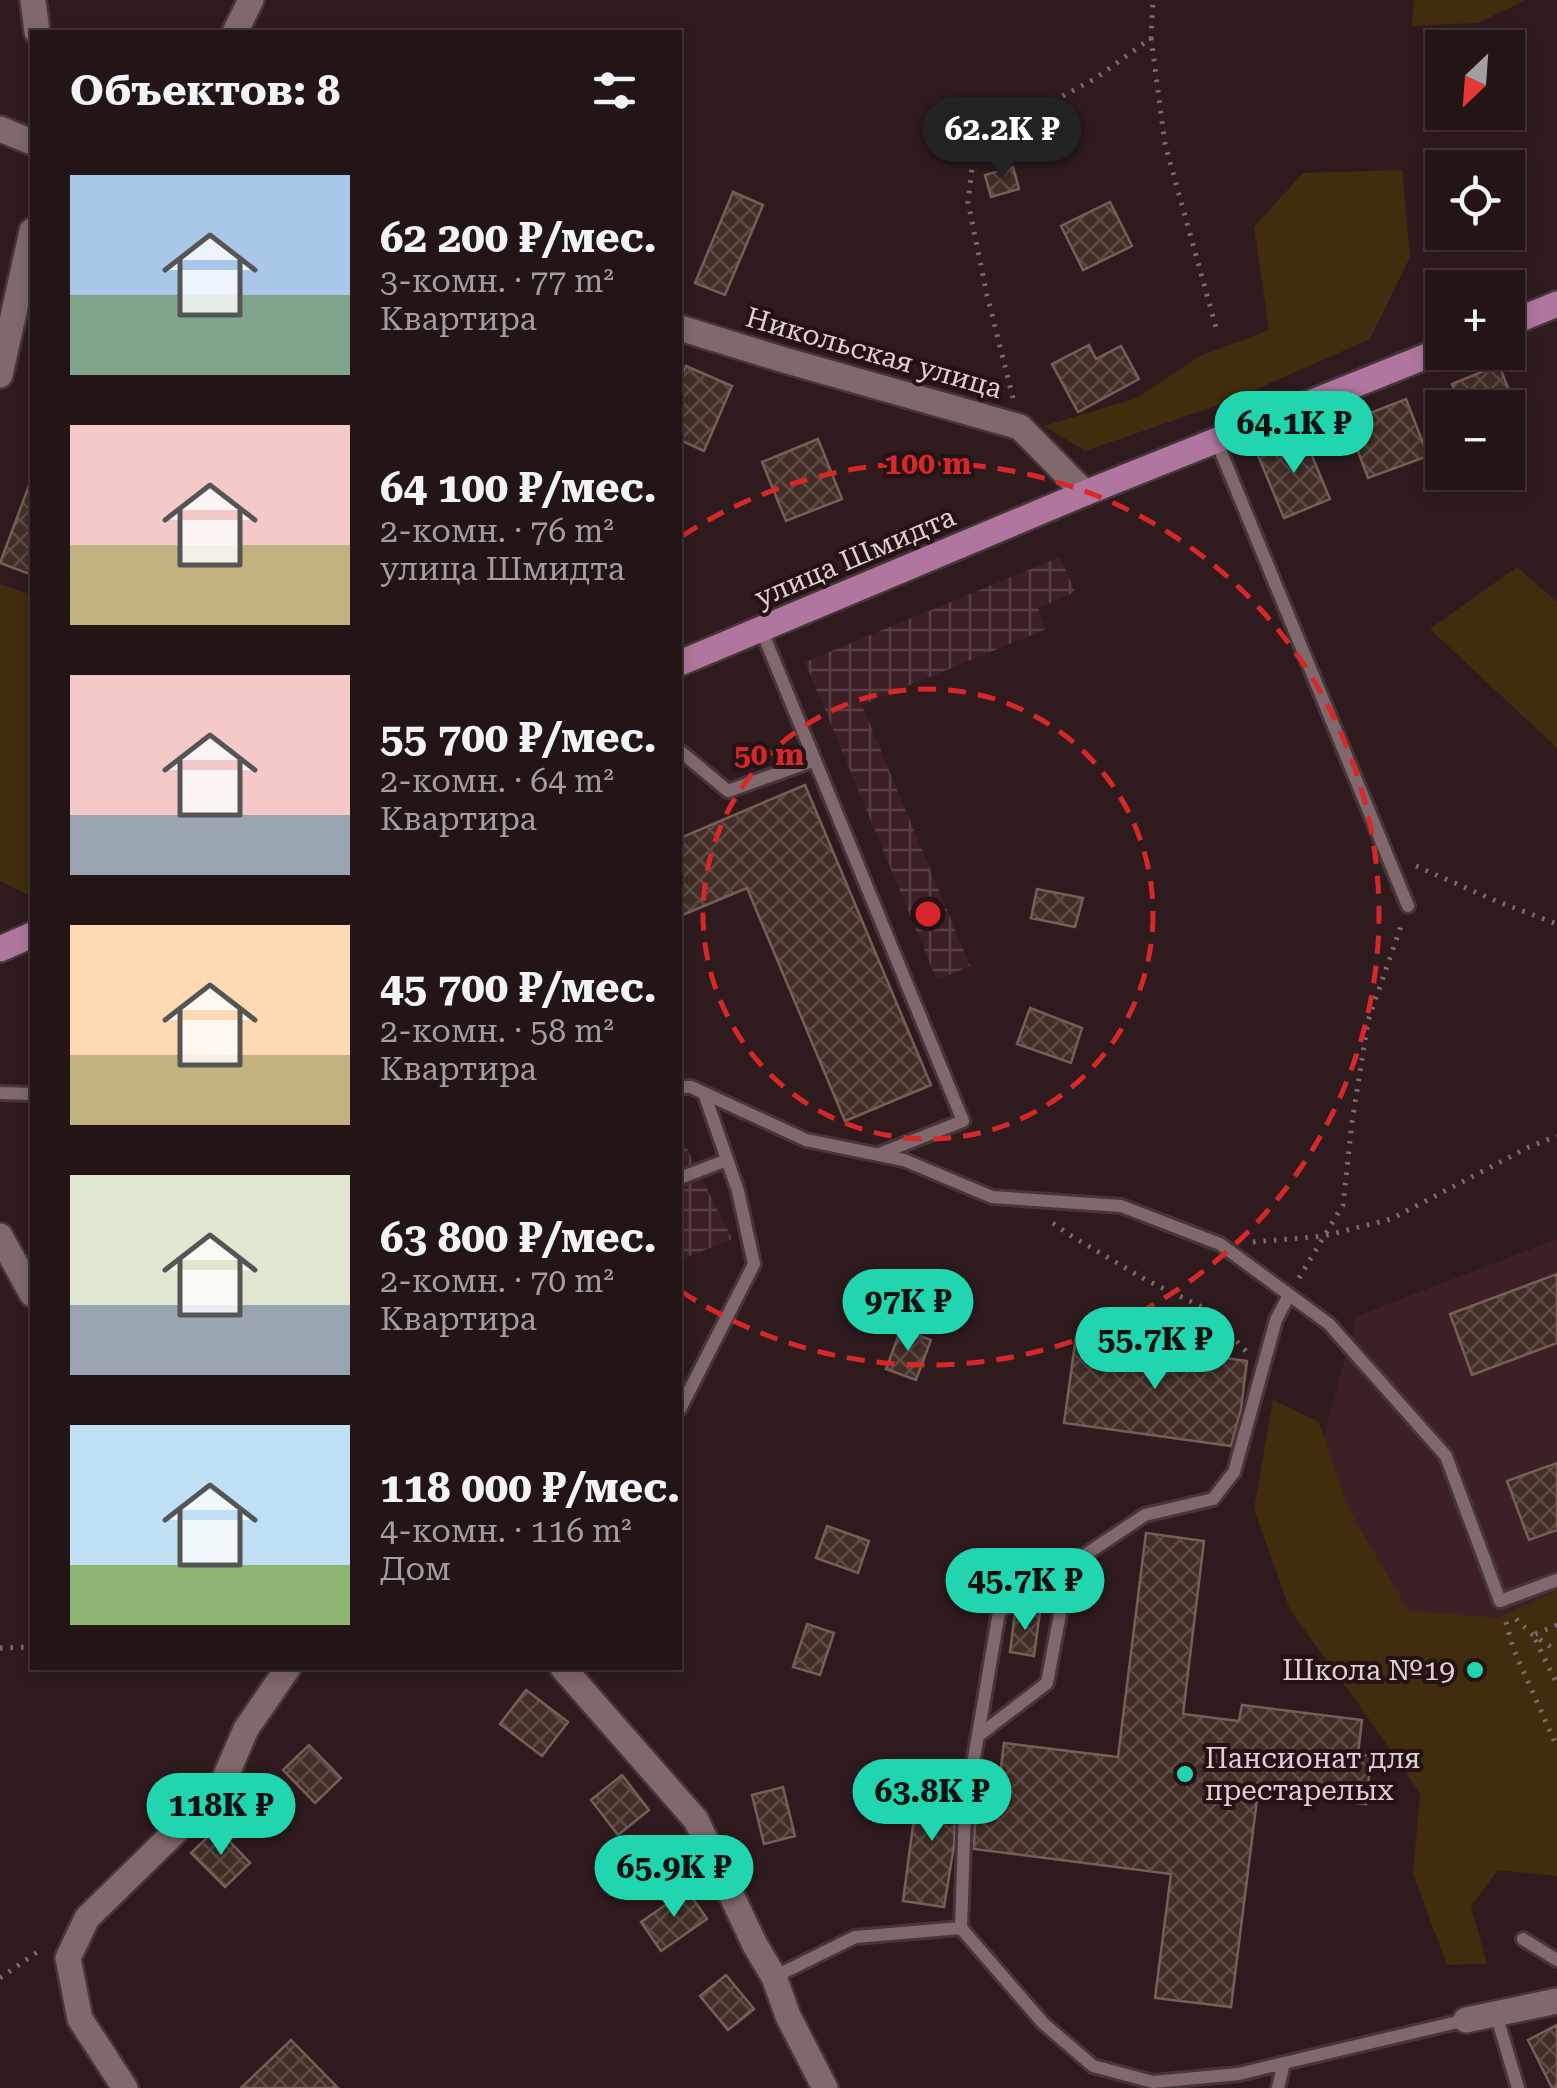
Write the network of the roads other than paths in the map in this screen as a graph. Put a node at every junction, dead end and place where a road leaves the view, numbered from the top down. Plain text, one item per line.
1 (33, 0) edge
2 (251, 0) edge
3 (37, 30) edge
4 (237, 30) edge
5 (0, 129) edge
6 (30, 141) edge
7 (30, 240) edge
8 (1557, 304) edge
9 (1525, 317) edge
10 (682, 329) edge
11 (1425, 357) edge
12 (0, 375) edge
13 (1216, 440) junction
14 (1084, 492) junction
15 (761, 628) junction
16 (682, 661) edge
17 (682, 753) edge
18 (815, 760) junction
19 (1408, 906) road end
20 (30, 936) edge
21 (0, 948) edge
22 (682, 1087) edge
23 (0, 1093) edge
24 (704, 1093) junction
25 (30, 1094) edge
26 (878, 1155) junction
27 (727, 1160) junction
28 (682, 1177) edge
29 (0, 1236) edge
30 (30, 1290) edge
31 (1289, 1295) junction
32 (682, 1405) edge
33 (1069, 1566) junction
34 (1557, 1580) edge
35 (287, 1670) edge
36 (564, 1670) edge
37 (978, 1736) junction
38 (961, 1928) junction
39 (1523, 1939) dead end
40 (1557, 1960) edge
41 (774, 1977) junction
42 (1557, 2000) edge
43 (1496, 2013) junction
44 (1466, 2020) joint
45 (1284, 2062) junction
46 (126, 2088) edge
47 (824, 2088) edge
48 (1278, 2088) edge
49 (1518, 2088) edge

1 - 3 street
2 - 4 street
5 - 6 street
7 - 12 street
8 - 9 main road
10 - 14 street, Никольская улица
11 - 13 main road, улица Шмидта
13 - 14 main road, улица Шмидта
13 - 19 lane
14 - 15 main road, улица Шмидта
15 - 16 main road, улица Шмидта
15 - 18 lane
17 - 18 lane
18 - 26 lane
20 - 21 main road
22 - 24 lane
23 - 25 lane
24 - 26 lane
24 - 27 lane
26 - 31 lane
27 - 28 lane
27 - 32 lane
29 - 30 street
31 - 33 lane
31 - 34 lane
33 - 37 lane
33 - 37 lane
35 - 46 street
36 - 41 street
37 - 38 lane
38 - 41 lane
38 - 45 lane
39 - 40 lane
41 - 47 street
42 - 43 street
43 - 44 street
43 - 49 lane
44 - 45 lane
45 - 48 lane

